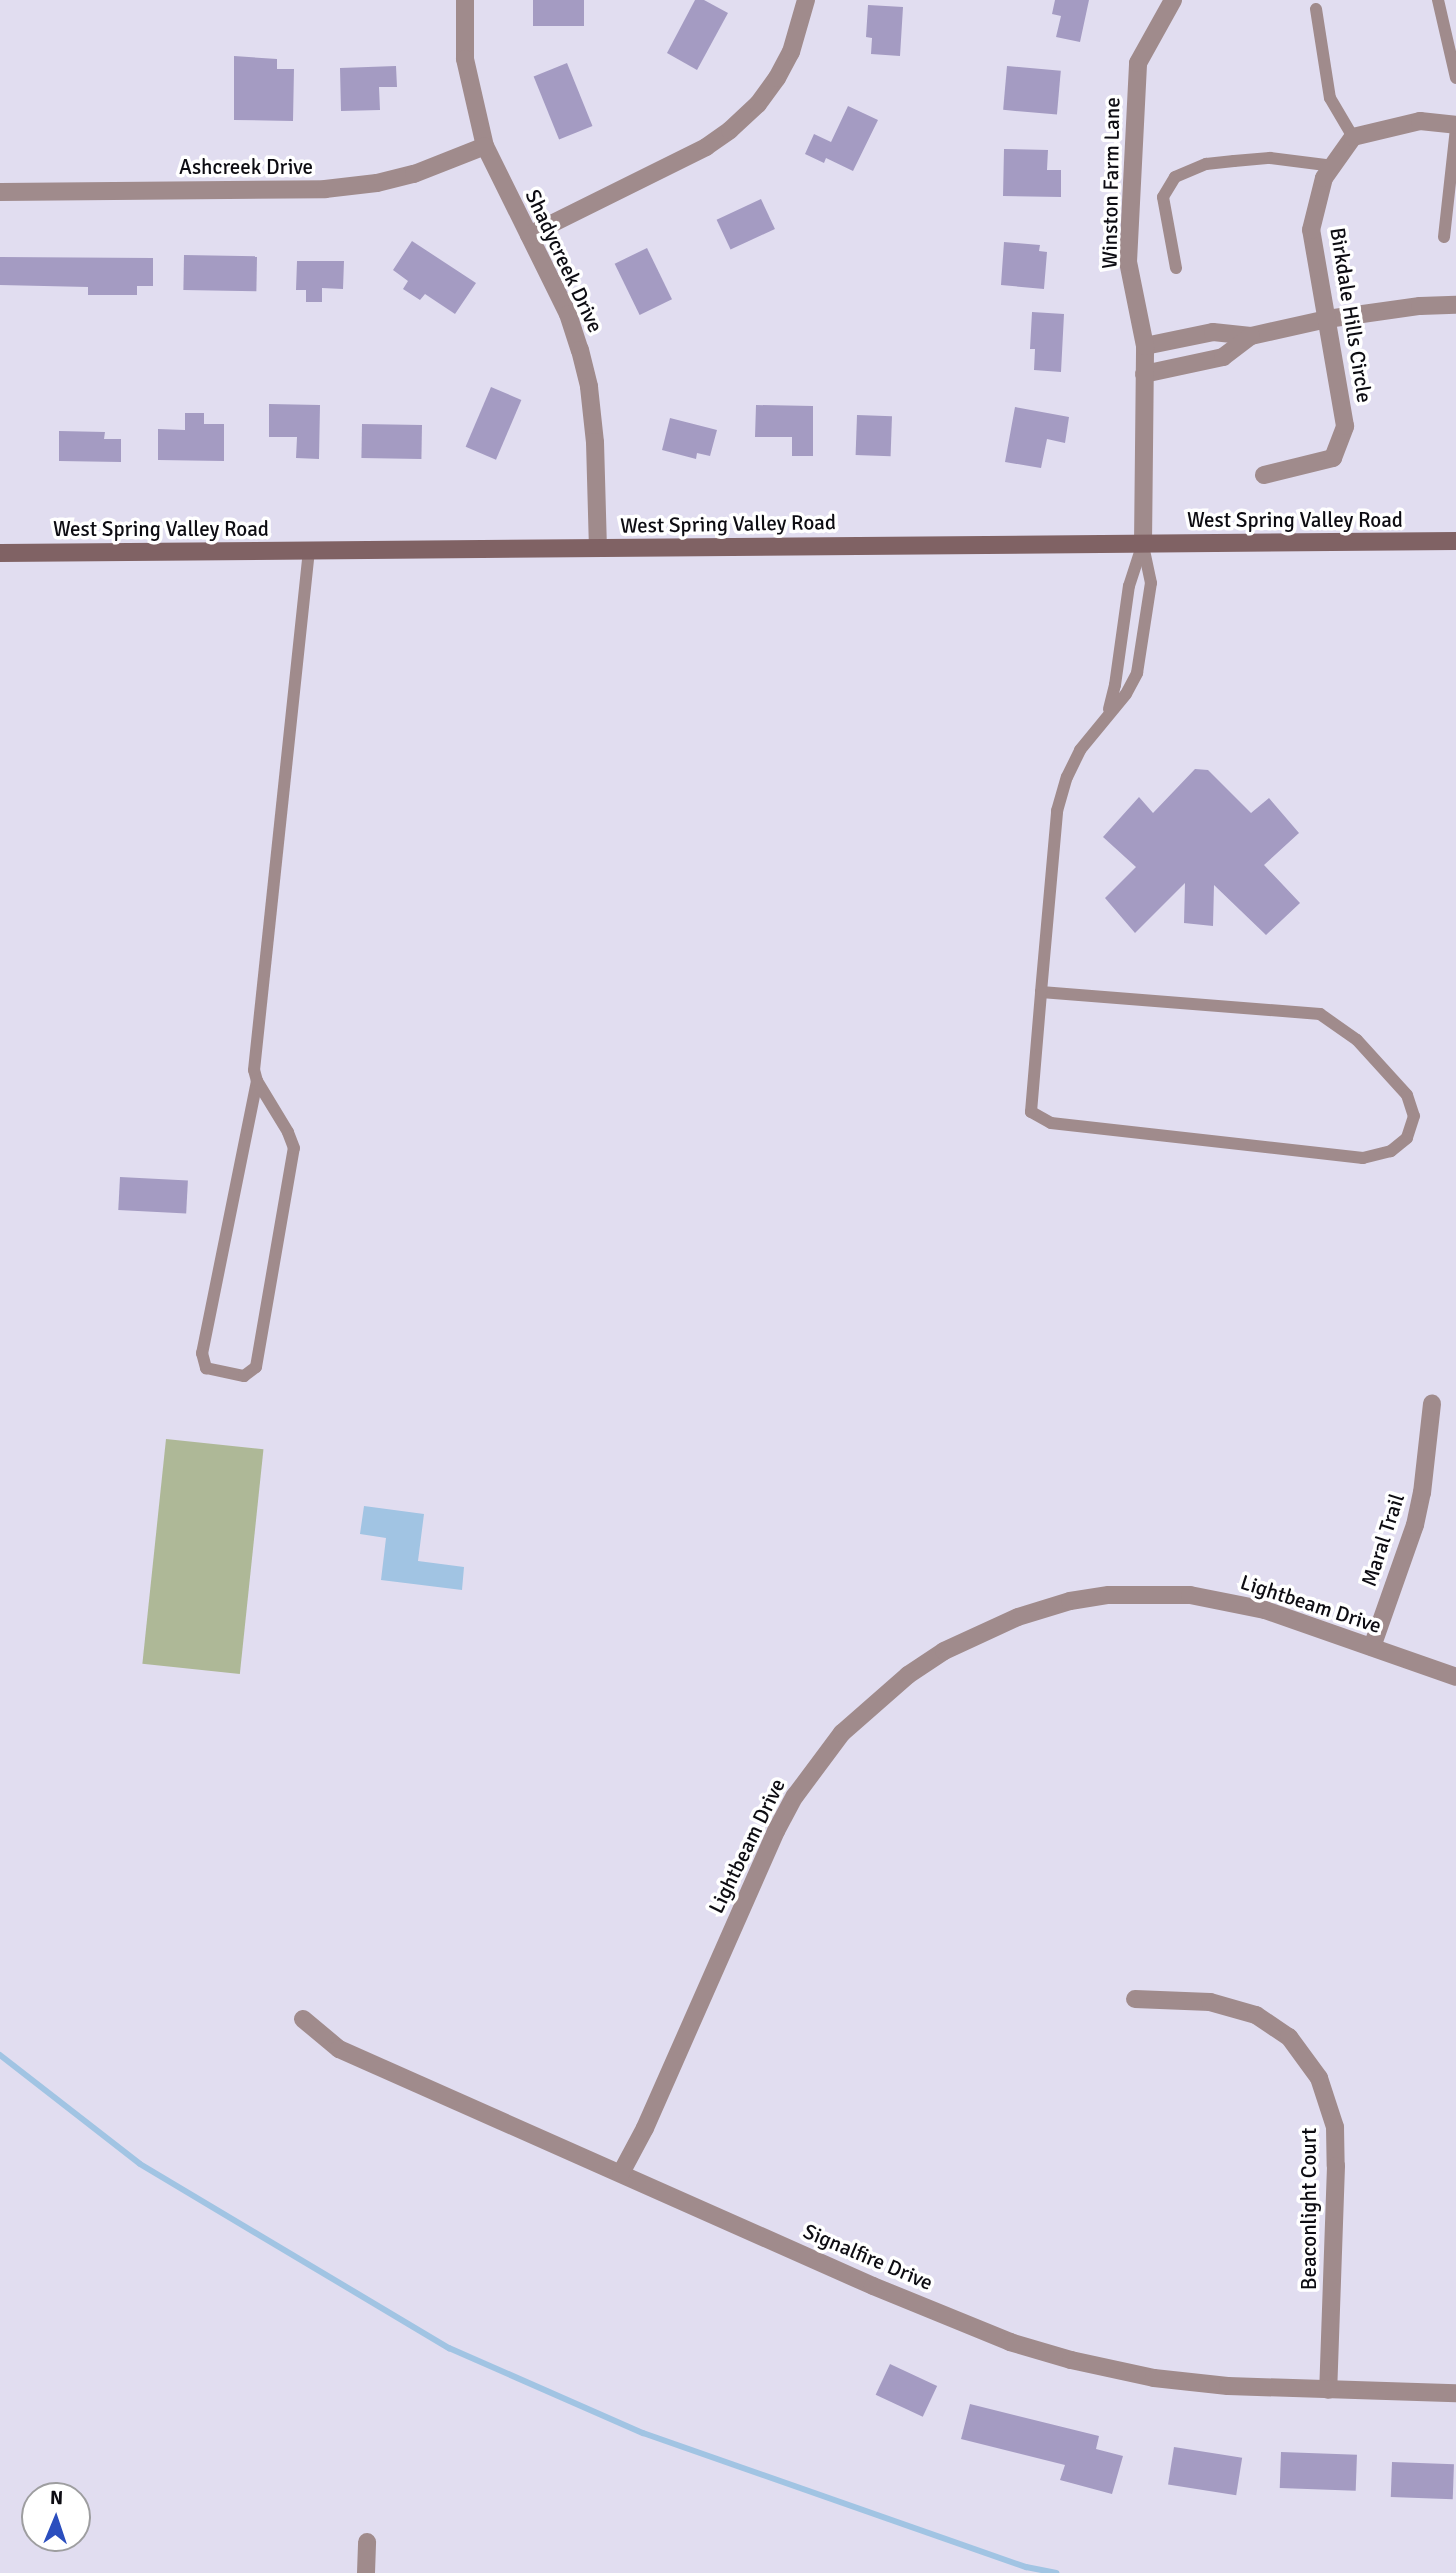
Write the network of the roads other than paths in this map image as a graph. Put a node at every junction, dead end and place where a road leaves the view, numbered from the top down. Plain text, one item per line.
1 (466, 0) edge
2 (806, 0) edge
3 (1173, 0) edge
4 (1438, 0) edge
5 (1316, 9) dead end
6 (1456, 78) edge
7 (1456, 127) edge
8 (1353, 137) junction
9 (485, 146) junction
10 (1333, 166) junction
11 (0, 192) edge
12 (529, 235) junction
13 (1444, 237) dead end
14 (1176, 268) dead end
15 (1456, 305) edge
16 (1326, 320) junction
17 (1251, 336) junction
18 (1145, 346) junction
19 (1144, 374) junction
20 (1264, 475) dead end
21 (1456, 541) edge
22 (1143, 544) junction
23 (598, 548) junction
24 (309, 550) junction
25 (0, 553) edge
26 (1108, 713) junction
27 (1041, 992) junction
28 (257, 1082) junction
29 (1432, 1404) dead end
30 (1372, 1647) junction
31 (1456, 1677) edge
32 (1135, 1999) dead end
33 (303, 2019) dead end
34 (621, 2173) junction
35 (1328, 2390) junction
36 (1456, 2393) edge
37 (367, 2542) dead end
38 (366, 2573) edge

1 - 9 street, Shadycreek Drive
2 - 12 street
3 - 18 street, Winston Farm Lane
4 - 6 lane
5 - 8 lane
7 - 8 street
7 - 13 lane
8 - 10 street, Birkdale Hills Circle
9 - 11 street, Ashcreek Drive
9 - 12 street, Shadycreek Drive
10 - 14 lane
10 - 16 street, Birkdale Hills Circle
12 - 23 street, Shadycreek Drive
15 - 16 street
16 - 17 street
16 - 20 street, Birkdale Hills Circle
17 - 18 street
17 - 19 street
18 - 19 street, Winston Farm Lane
19 - 22 street, Winston Farm Lane
21 - 22 street, West Spring Valley Road
22 - 23 street, West Spring Valley Road
22 - 26 lane
22 - 26 lane
23 - 24 street, West Spring Valley Road
24 - 25 street, West Spring Valley Road
24 - 28 lane
26 - 27 lane
27 - 27 lane
28 - 28 lane
29 - 30 street, Maral Trail
30 - 31 street, Lightbeam Drive
30 - 34 street, Lightbeam Drive
32 - 35 street, Beaconlight Court
33 - 34 street, Signalfire Drive
34 - 35 street, Signalfire Drive
35 - 36 street, Signalfire Drive
37 - 38 street

